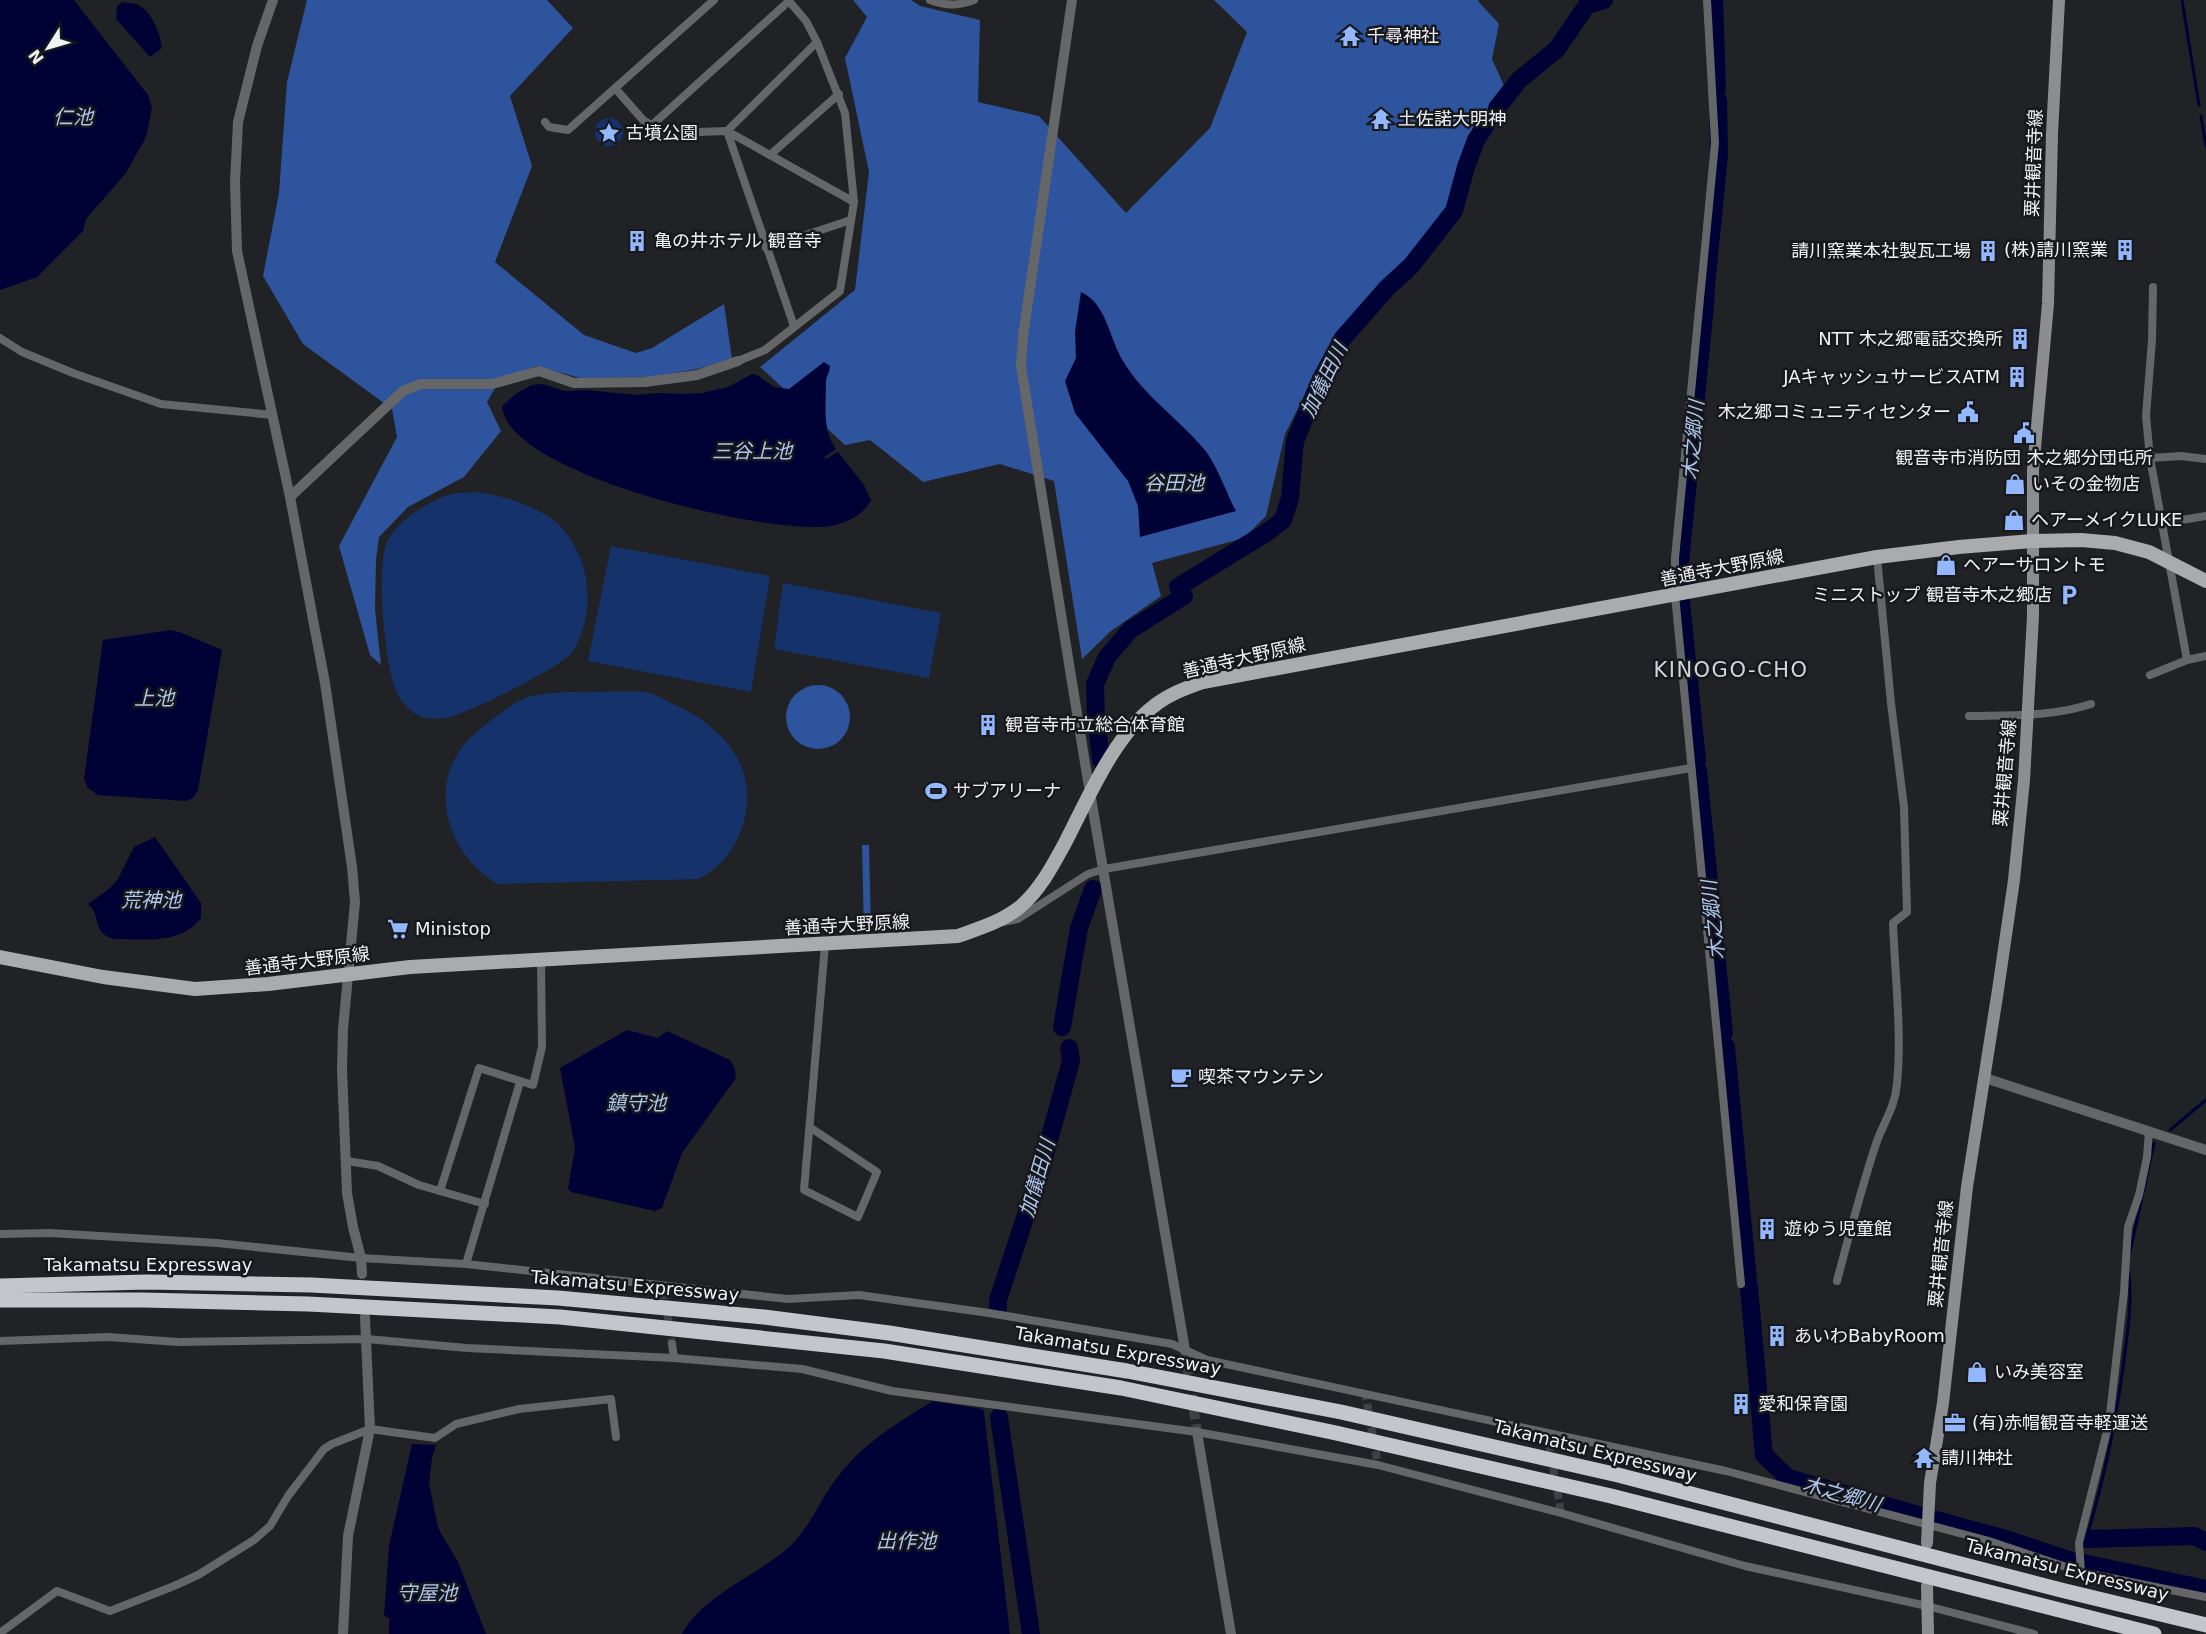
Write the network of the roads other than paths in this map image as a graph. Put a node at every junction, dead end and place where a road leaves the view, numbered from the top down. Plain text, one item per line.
1 (273, 0) edge
2 (714, 0) edge
3 (930, 0) edge
4 (974, 0) edge
5 (1072, 0) edge
6 (1707, 0) edge
7 (2059, 0) edge
8 (789, 1) edge
9 (818, 42) junction
10 (615, 88) junction
11 (839, 94) junction
12 (545, 122) dead end
13 (651, 126) junction
14 (727, 131) junction
15 (770, 155) junction
16 (854, 202) junction
17 (851, 220) junction
18 (766, 248) junction
19 (2153, 287) dead end
20 (794, 327) junction
21 (0, 339) edge
22 (738, 361) joint
23 (273, 415) junction
24 (2150, 458) junction
25 (2206, 459) edge
26 (290, 497) junction
27 (2206, 516) edge
28 (2163, 523) junction
29 (2032, 541) junction
30 (1877, 557) junction
31 (2170, 561) junction
32 (2206, 581) edge
33 (1675, 595) junction
34 (2206, 656) edge
35 (2187, 660) junction
36 (2150, 675) dead end
37 (2091, 704) dead end
38 (2028, 715) junction
39 (1969, 716) dead end
40 (1691, 768) junction
41 (1091, 794) junction
42 (1104, 869) junction
43 (994, 924) junction
44 (825, 945) junction
45 (0, 957) edge
46 (541, 960) junction
47 (348, 975) junction
48 (1985, 1078) junction
49 (520, 1082) junction
50 (811, 1128) junction
51 (2149, 1131) junction
52 (2206, 1150) edge
53 (347, 1161) junction
54 (440, 1191) junction
55 (485, 1204) junction
56 (0, 1234) edge
57 (361, 1258) junction
58 (466, 1264) junction
59 (362, 1274) dead end
60 (1837, 1281) dead end
61 (1741, 1284) dead end
62 (0, 1286) edge
63 (0, 1300) edge
64 (365, 1317) dead end
65 (367, 1339) junction
66 (0, 1341) edge
67 (672, 1344) tunnel mouth
68 (1185, 1350) junction
69 (674, 1358) junction
70 (370, 1429) junction
71 (1197, 1432) junction
72 (616, 1437) dead end
73 (1927, 1524) junction
74 (1928, 1543) dead end
75 (2081, 1572) junction
76 (1927, 1586) dead end
77 (2206, 1597) edge
78 (1927, 1606) junction
79 (2206, 1625) edge
80 (0, 1633) edge
81 (343, 1634) edge
82 (1231, 1634) edge
83 (1928, 1634) edge
84 (2034, 1634) edge
85 (2154, 1634) edge

1 - 23 street
2 - 10 street
3 - 4 street
5 - 41 street
6 - 33 street
7 - 29 main road, 粟井観音寺線
8 - 9 street
8 - 13 street
9 - 11 street
9 - 14 street
10 - 12 street
10 - 13 street
11 - 15 street
11 - 16 street
13 - 14 street
14 - 15 street
14 - 18 street
15 - 16 street
16 - 17 street
17 - 18 street
17 - 20 street
18 - 20 street
19 - 24 street
20 - 22 street
21 - 23 street
22 - 26 street
23 - 26 street
24 - 25 street
24 - 28 street
26 - 47 street
27 - 28 street
28 - 31 street
29 - 30 main road, 善通寺大野原線
29 - 31 main road, 善通寺大野原線
29 - 38 main road, 粟井観音寺線
30 - 33 main road, 善通寺大野原線
30 - 60 street
31 - 32 main road, 善通寺大野原線
31 - 35 street
33 - 40 street
33 - 41 main road, 善通寺大野原線
34 - 35 street
35 - 36 street
37 - 38 street
38 - 39 street
38 - 48 main road, 粟井観音寺線
40 - 42 street
40 - 61 street
41 - 42 street
41 - 43 main road, 善通寺大野原線
42 - 43 street
42 - 68 street
43 - 44 main road, 善通寺大野原線
44 - 46 main road, 善通寺大野原線
44 - 50 street
45 - 47 main road, 善通寺大野原線
46 - 47 main road, 善通寺大野原線
46 - 49 street
47 - 53 street
48 - 51 street
48 - 73 main road, 粟井観音寺線
49 - 54 street
49 - 55 street
50 - 50 street
51 - 52 street
51 - 75 street
53 - 54 street
53 - 57 street
54 - 55 street
55 - 58 street
56 - 57 street
57 - 58 street
57 - 59 street
58 - 68 street
62 - 79 highway, Takamatsu Expressway
63 - 85 highway, Takamatsu Expressway
64 - 65 street
65 - 66 street
65 - 69 street
65 - 70 street
67 - 69 street
68 - 73 street
69 - 71 street
70 - 72 street
70 - 80 street
70 - 81 street
71 - 78 street
71 - 82 street
73 - 74 main road, 粟井観音寺線
73 - 75 street
75 - 77 street
76 - 78 main road
78 - 83 main road
78 - 84 street

